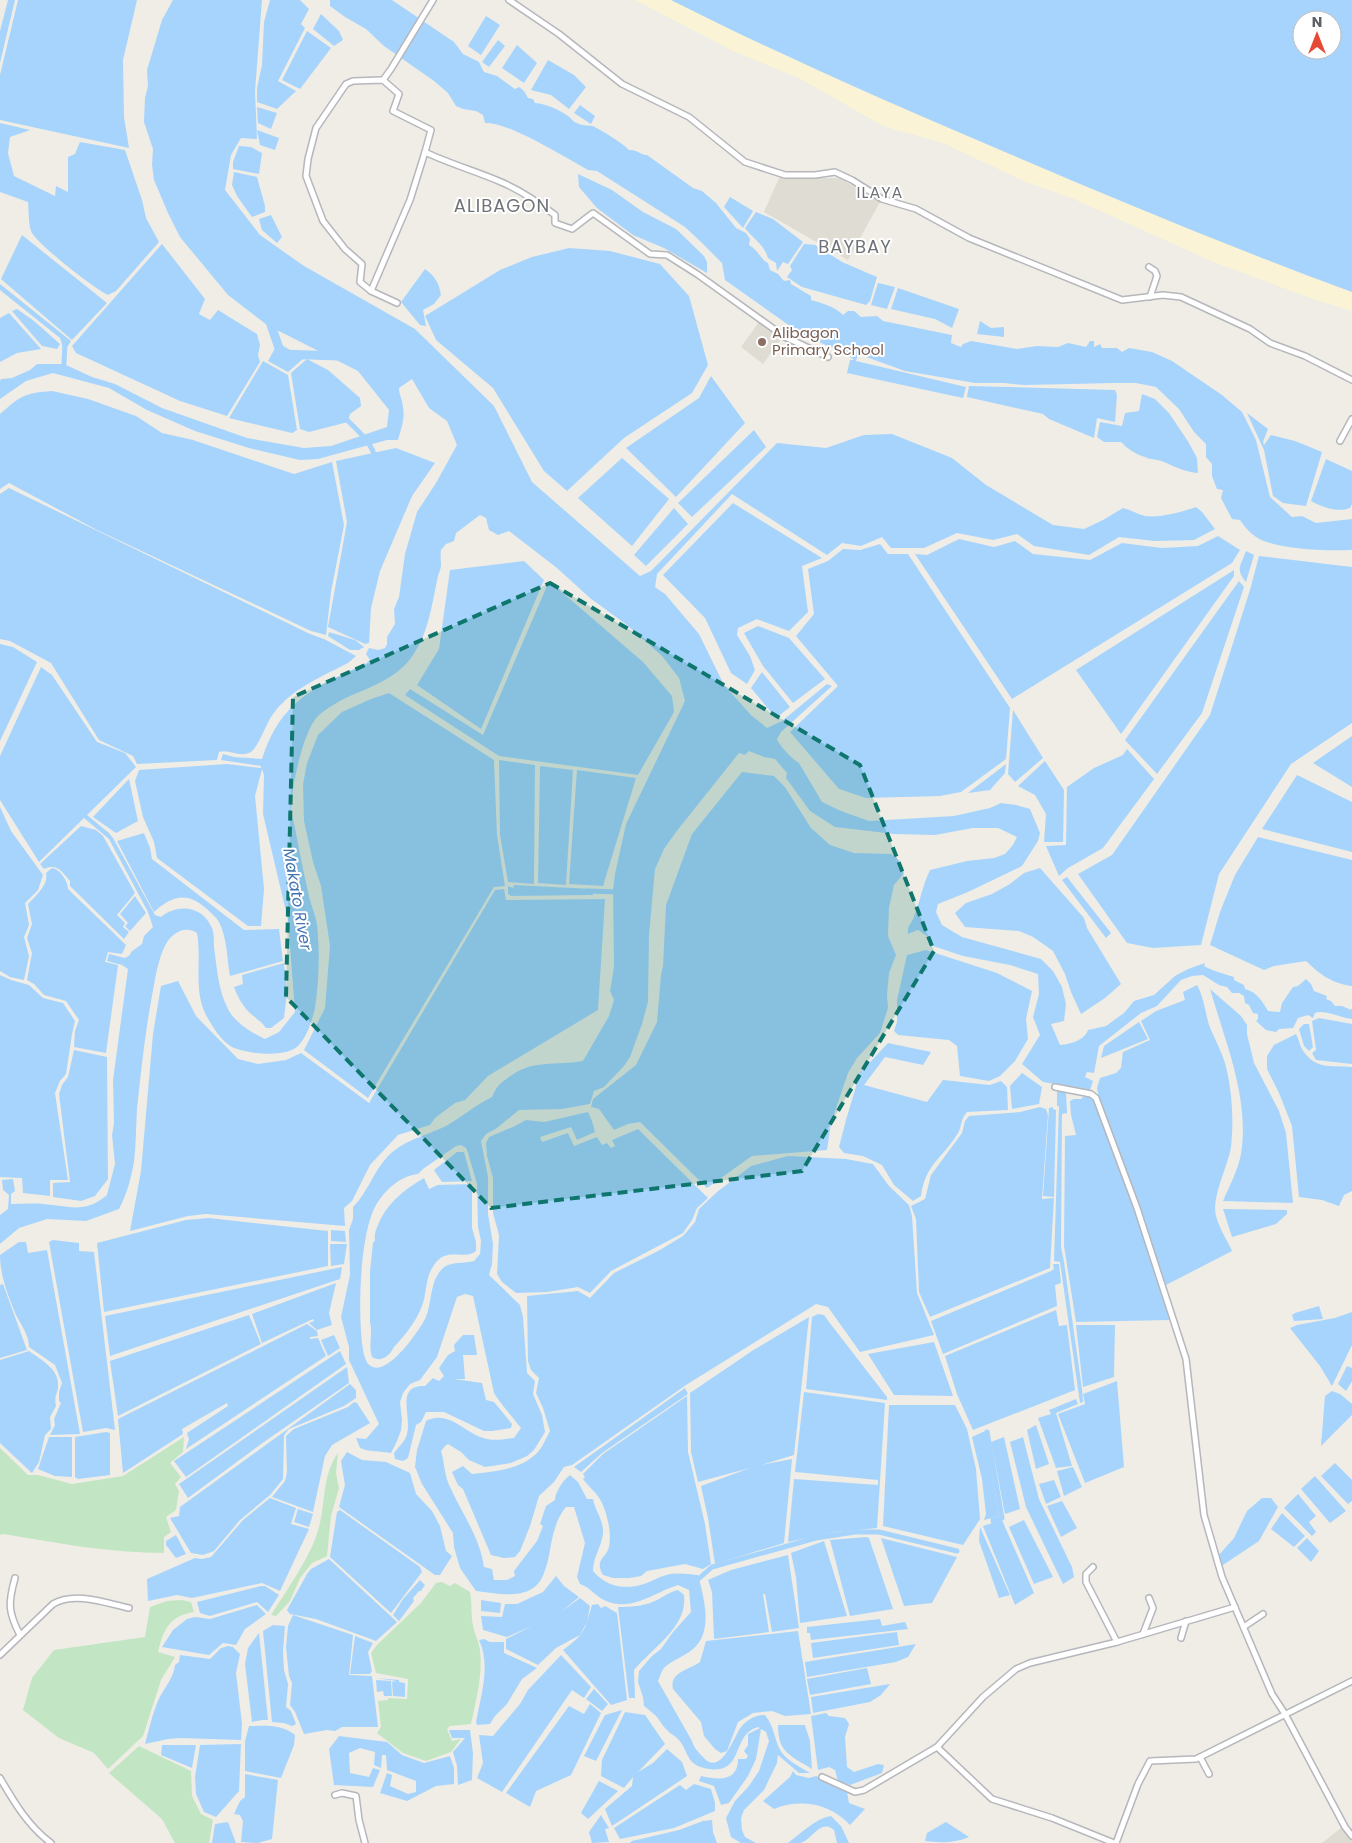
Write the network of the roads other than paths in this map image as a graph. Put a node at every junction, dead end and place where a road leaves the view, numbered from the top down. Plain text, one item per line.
1 (434, 0) edge
2 (509, 0) edge
3 (383, 80) junction
4 (425, 152) junction
5 (1149, 267) dead end
6 (371, 291) junction
7 (1150, 297) junction
8 (397, 303) dead end
9 (828, 357) dead end
10 (1352, 380) edge
11 (1352, 419) edge
12 (1340, 441) dead end
13 (1055, 1088) dead end
14 (1093, 1567) dead end
15 (16, 1578) dead end
16 (1149, 1598) dead end
17 (1235, 1607) junction
18 (129, 1608) dead end
19 (1263, 1614) dead end
20 (1186, 1621) junction
21 (1245, 1626) junction
22 (1143, 1634) junction
23 (20, 1635) junction
24 (1181, 1638) dead end
25 (1117, 1642) junction
26 (0, 1655) edge
27 (1352, 1681) edge
28 (1285, 1714) junction
29 (937, 1747) junction
30 (1200, 1757) junction
31 (1209, 1774) dead end
32 (822, 1777) dead end
33 (0, 1778) edge
34 (334, 1795) dead end
35 (1352, 1836) edge
36 (51, 1843) edge
37 (366, 1843) edge
38 (1115, 1843) edge

1 - 3 street
2 - 7 street
3 - 4 street
3 - 6 street
4 - 6 street
4 - 9 street
5 - 7 street
6 - 8 street
7 - 10 street
11 - 12 street
13 - 17 street
14 - 25 street
15 - 23 street
16 - 22 street
17 - 20 street
17 - 21 street
18 - 23 street
19 - 21 street
20 - 22 street
20 - 24 street
21 - 28 street
22 - 25 street
23 - 26 street
25 - 29 street
27 - 28 street
28 - 30 street
28 - 35 street
29 - 32 street
29 - 38 street
30 - 31 street
30 - 38 street
33 - 36 street
34 - 37 street

